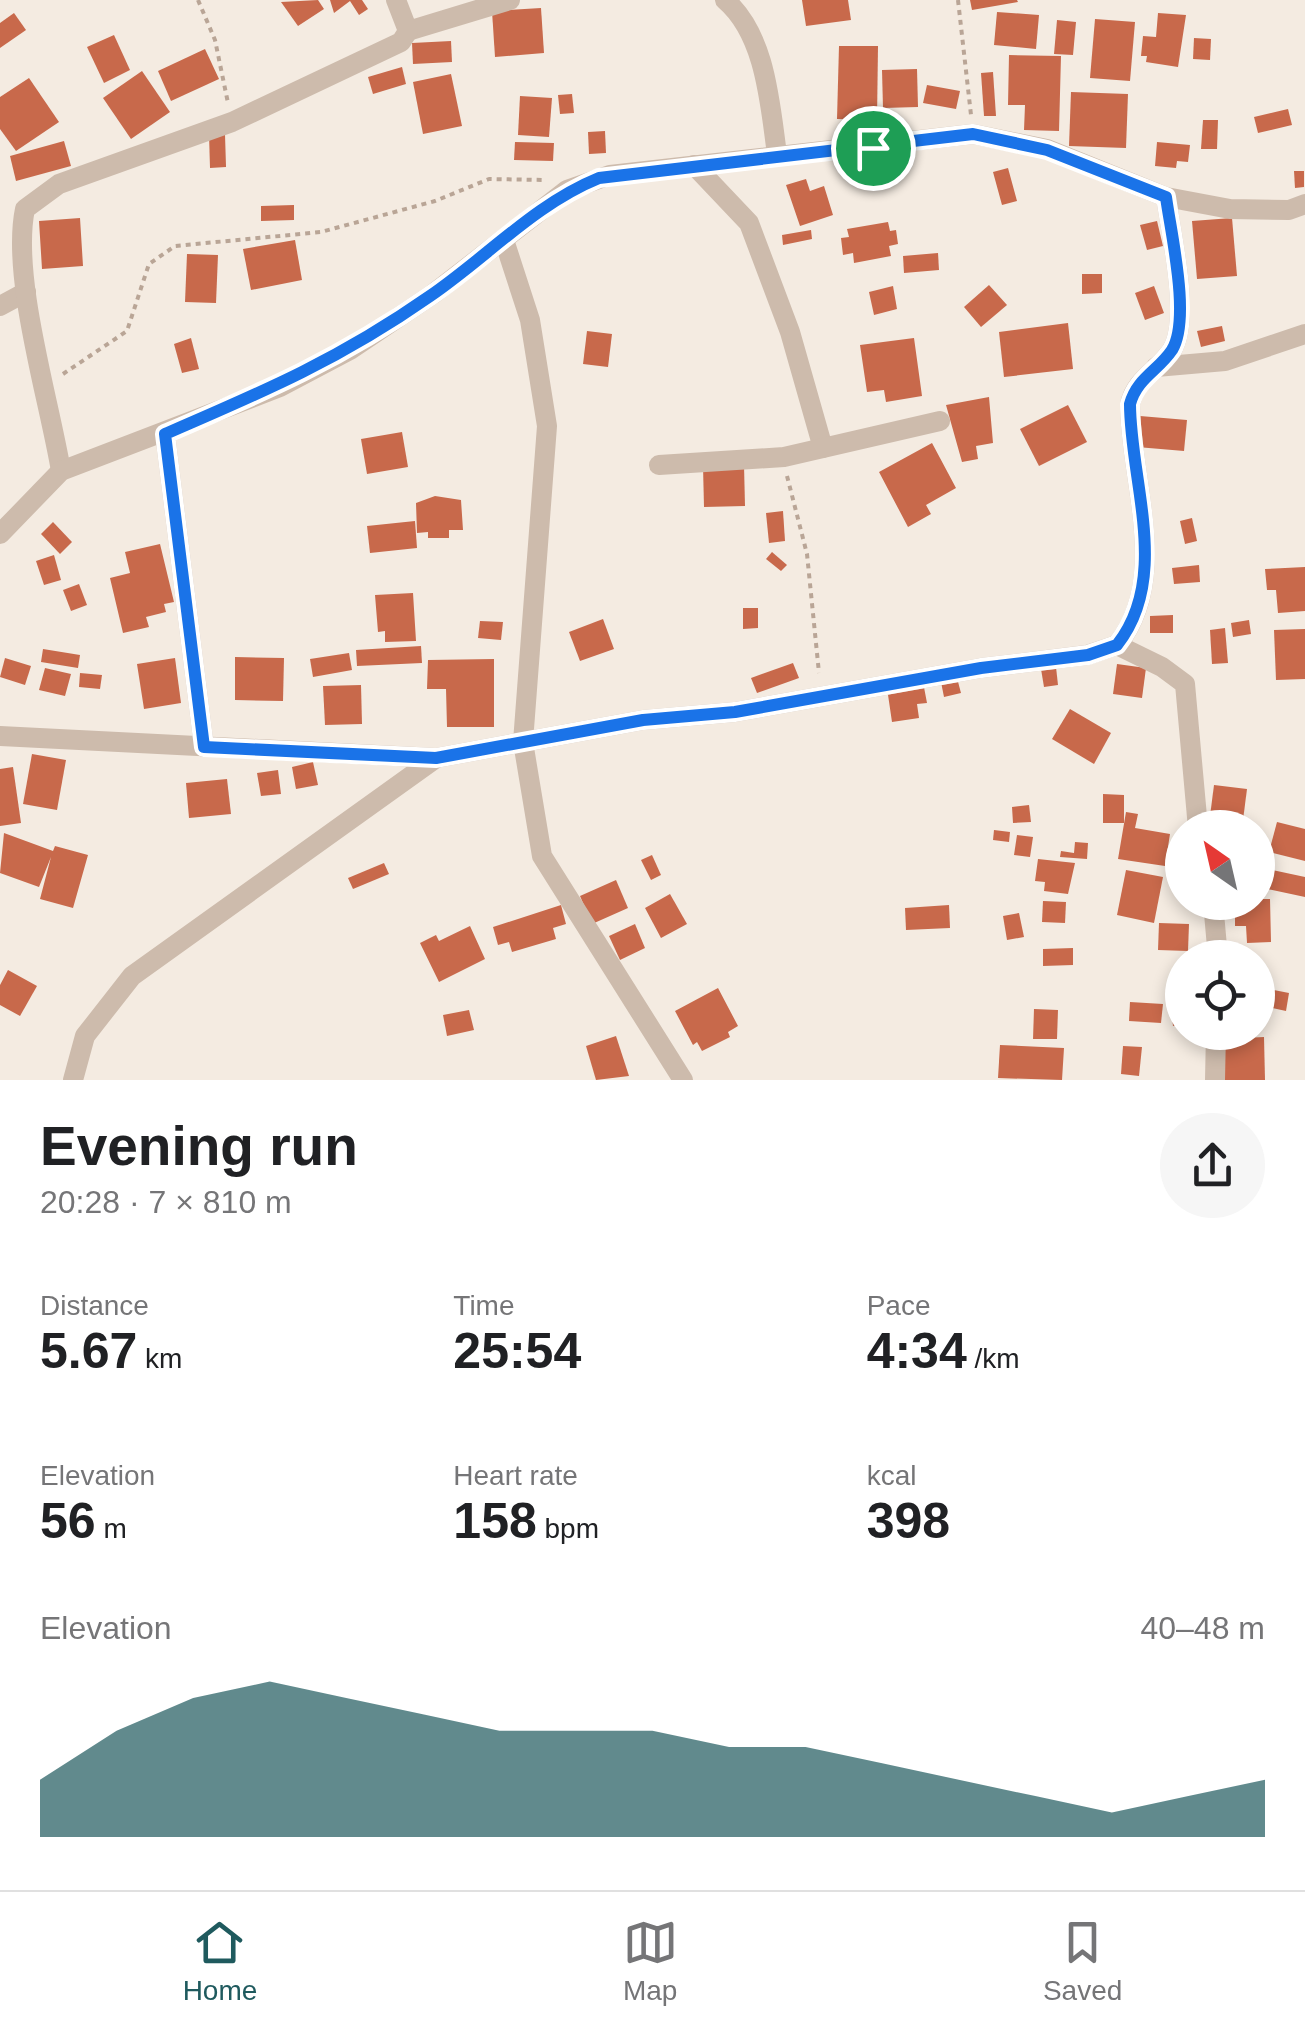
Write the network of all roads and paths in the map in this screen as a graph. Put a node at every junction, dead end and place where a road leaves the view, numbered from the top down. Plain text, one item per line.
1 (198, 0) edge
2 (396, 0) edge
3 (510, 0) edge
4 (725, 0) edge
5 (958, 0) edge
6 (408, 31) junction
7 (232, 122) junction
8 (973, 134) junction
9 (777, 154) junction
10 (694, 165) junction
11 (556, 180) dead end
12 (1166, 197) junction
13 (1305, 204) edge
14 (504, 240) junction
15 (26, 292) junction
16 (0, 306) edge
17 (1305, 334) edge
18 (1156, 367) junction
19 (46, 384) junction
20 (940, 421) dead end
21 (165, 434) junction
22 (823, 448) junction
23 (784, 457) junction
24 (659, 465) dead end
25 (61, 471) junction
26 (0, 534) edge
27 (1117, 645) junction
28 (823, 698) junction
29 (0, 736) edge
30 (522, 742) junction
31 (204, 747) junction
32 (436, 758) junction
33 (1196, 810) edge
34 (1216, 1050) edge
35 (73, 1080) edge
36 (683, 1080) edge
37 (1215, 1080) edge

1 - 7 path
2 - 6 street
3 - 6 street
4 - 9 street
5 - 8 path
6 - 7 street
7 - 15 street
8 - 9 street
8 - 12 street
9 - 10 street
10 - 14 street
10 - 22 street
11 - 19 path
12 - 13 street
12 - 18 street
14 - 21 street
14 - 30 street
15 - 16 street
15 - 19 street
17 - 18 street
18 - 27 street
19 - 25 street
20 - 22 street
21 - 25 street
21 - 31 street
22 - 23 street
23 - 24 street
23 - 28 path
25 - 26 street
27 - 28 street
27 - 33 street
28 - 30 street
29 - 31 street
30 - 32 street
30 - 36 street
31 - 32 street
32 - 35 street
34 - 37 street

